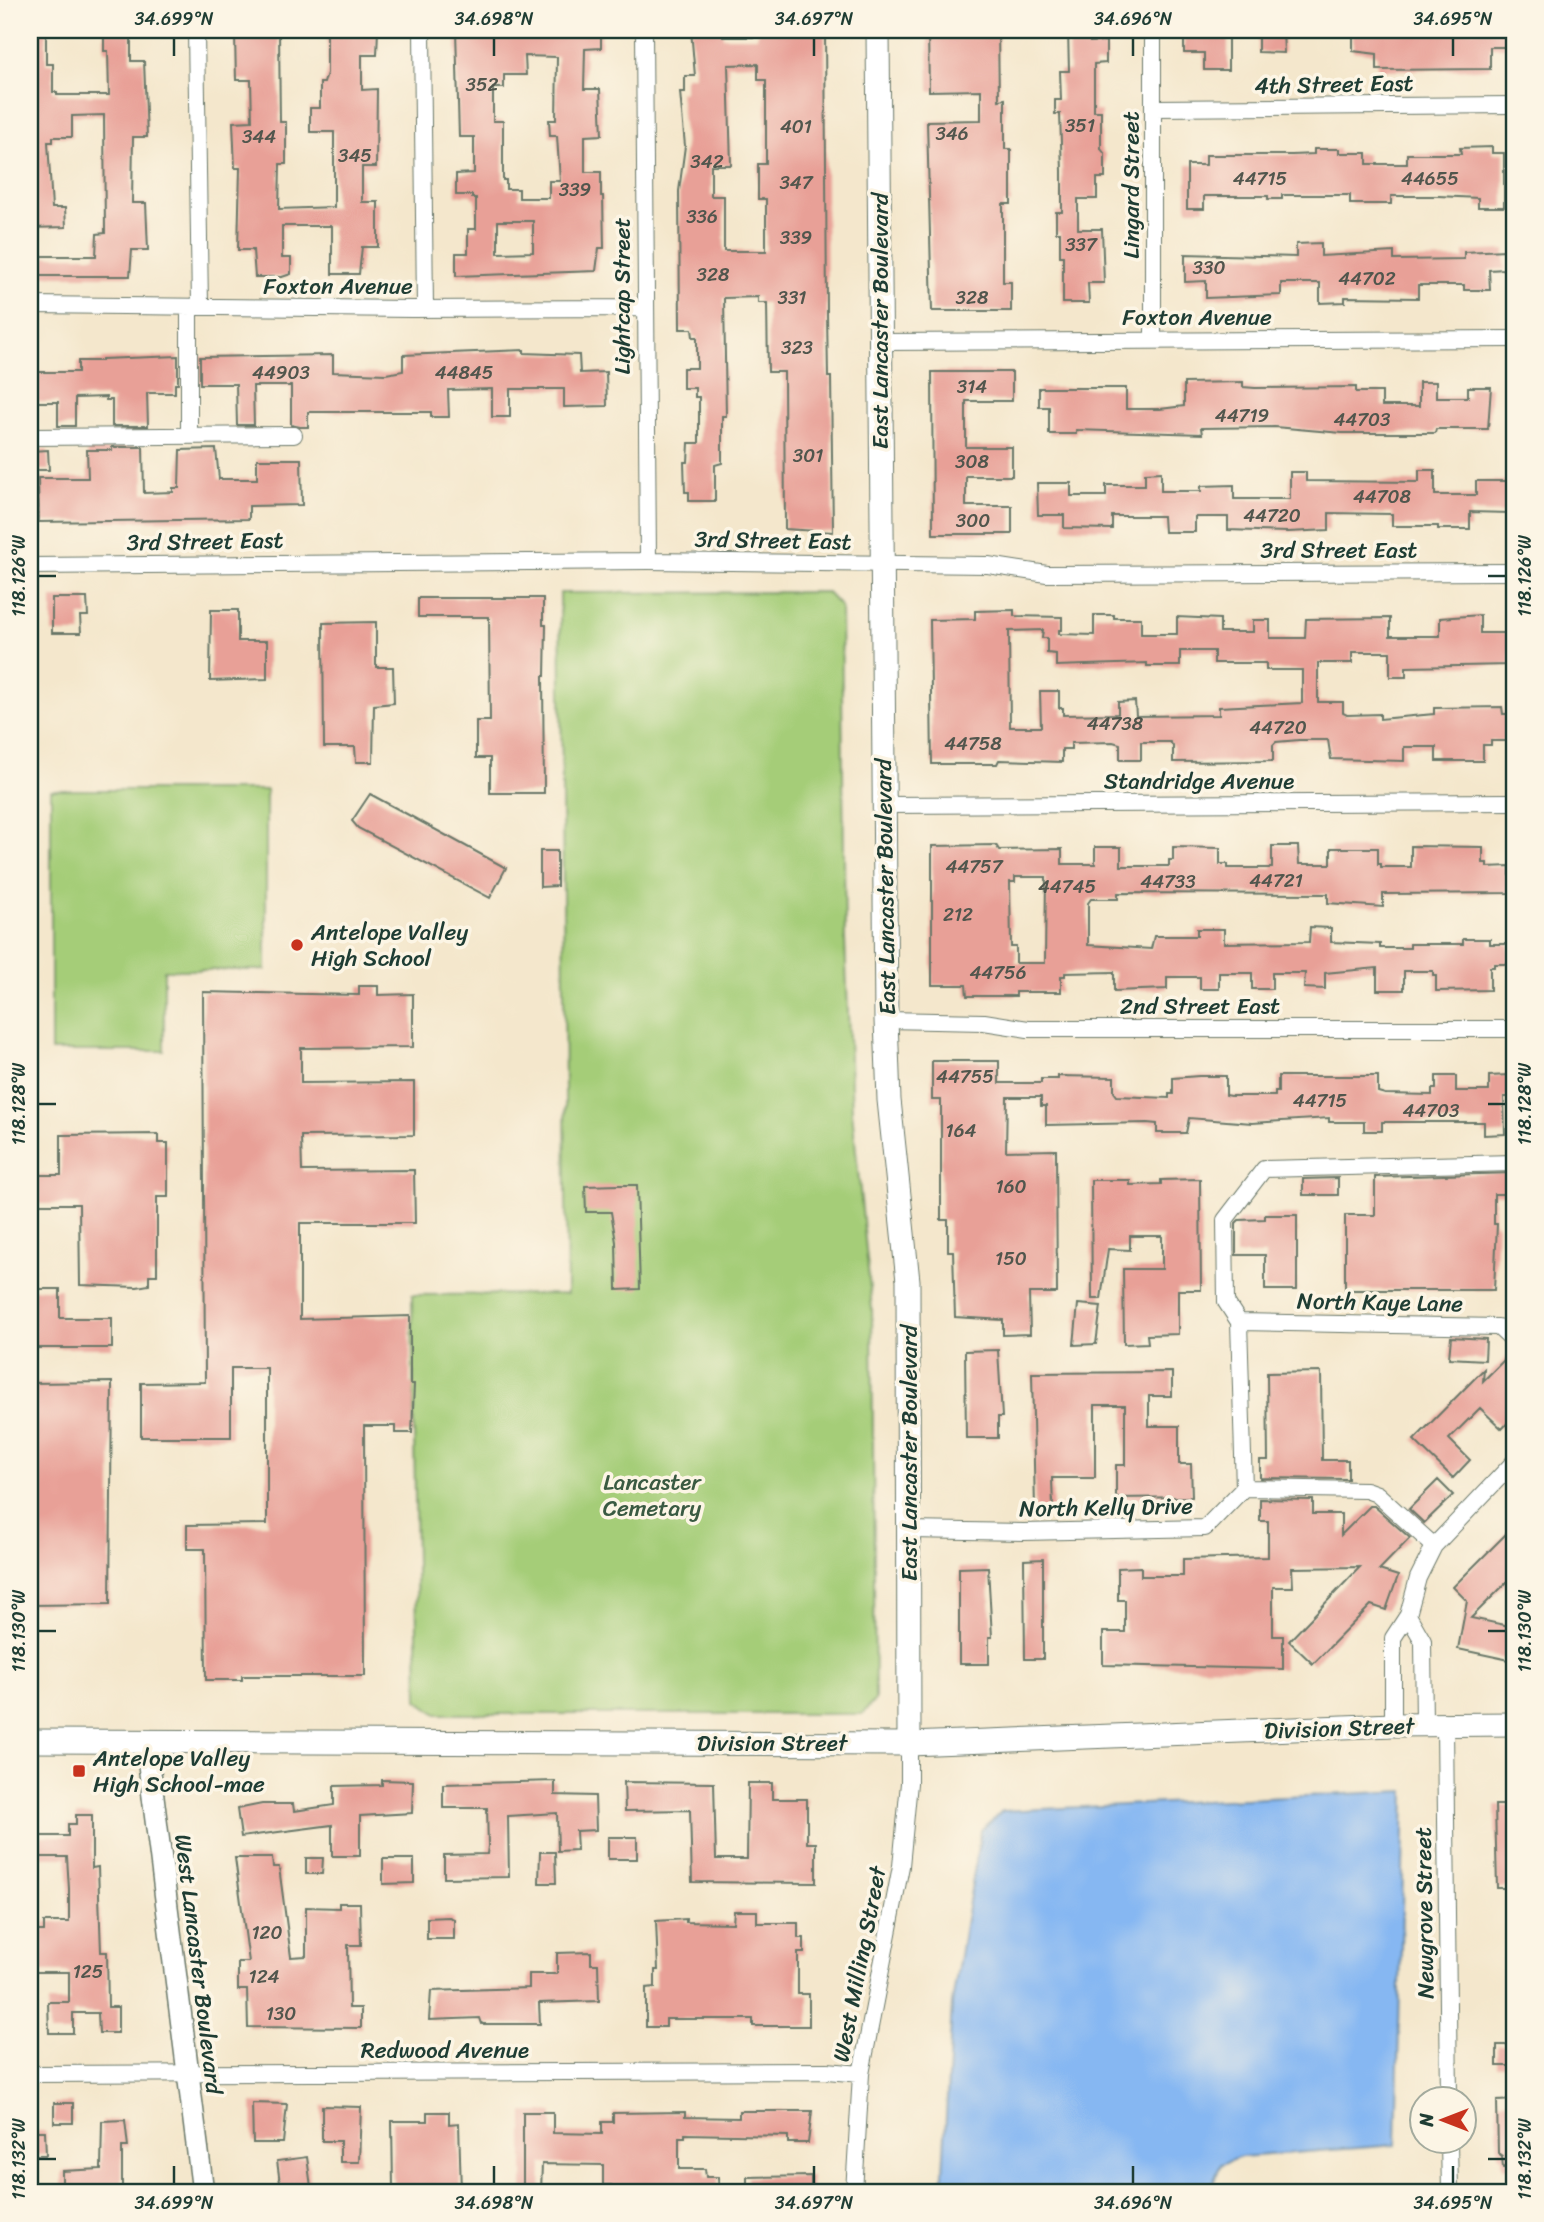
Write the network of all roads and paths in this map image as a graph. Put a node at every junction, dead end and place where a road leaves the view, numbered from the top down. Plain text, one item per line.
1 (196, 30) edge
2 (422, 30) edge
3 (643, 30) edge
4 (878, 30) edge
5 (1153, 30) edge
6 (1514, 105) edge
7 (1154, 108) junction
8 (30, 305) edge
9 (194, 307) junction
10 (645, 308) junction
11 (425, 309) junction
12 (1514, 339) edge
13 (1153, 340) junction
14 (881, 342) junction
15 (294, 435) dead end
16 (189, 436) junction
17 (30, 437) edge
18 (648, 561) junction
19 (881, 565) junction
20 (30, 566) edge
21 (1514, 572) edge
22 (1514, 802) edge
23 (883, 805) junction
24 (886, 1020) junction
25 (1514, 1029) edge
26 (1514, 1163) edge
27 (1239, 1322) junction
28 (1514, 1342) edge
29 (1514, 1462) edge
30 (1244, 1488) junction
31 (909, 1530) junction
32 (1434, 1546) junction
33 (1408, 1615) junction
34 (1514, 1724) edge
35 (1393, 1725) junction
36 (1435, 1725) junction
37 (30, 1741) edge
38 (146, 1741) junction
39 (909, 1744) junction
40 (186, 2072) junction
41 (30, 2074) edge
42 (861, 2074) junction
43 (1449, 2086) edge
44 (1449, 2156) edge
45 (203, 2192) edge
46 (854, 2192) edge
47 (1450, 2192) edge

1 - 9 street
2 - 11 street
3 - 10 street, Lightcap Street
4 - 14 main road, East Lancaster Boulevard
5 - 7 street, Lingard Street
6 - 7 street, 4th Street East
7 - 13 street, Lingard Street
8 - 9 street, Foxton Avenue
9 - 11 street, Foxton Avenue
9 - 16 street
10 - 11 street, Foxton Avenue
10 - 18 street, Lightcap Street
12 - 13 street, Foxton Avenue
13 - 14 street, Foxton Avenue
14 - 19 main road, East Lancaster Boulevard
15 - 16 street
16 - 17 street
18 - 19 street, 3rd Street East
18 - 20 street, 3rd Street East
19 - 21 street, 3rd Street East
19 - 23 main road, East Lancaster Boulevard
22 - 23 street, Standridge Avenue
23 - 24 main road, East Lancaster Boulevard
24 - 25 street, 2nd Street East
24 - 31 main road, East Lancaster Boulevard
26 - 27 street
27 - 28 street, North Kaye Lane
27 - 30 street
29 - 32 street
30 - 31 street, North Kelly Drive
30 - 32 street
31 - 39 main road, East Lancaster Boulevard
32 - 33 street
33 - 35 street
33 - 36 street, Newgrove Street
34 - 36 main road, Division Street
35 - 36 main road, Division Street
35 - 39 main road, Division Street
36 - 43 street, Newgrove Street
37 - 38 main road, Division Street
38 - 39 main road, Division Street
38 - 40 street, West Lancaster Boulevard
39 - 42 street, West Milling Street
40 - 41 street, Redwood Avenue
40 - 42 street, Redwood Avenue
40 - 45 street, West Lancaster Boulevard
42 - 46 street, West Milling Street
44 - 47 street

